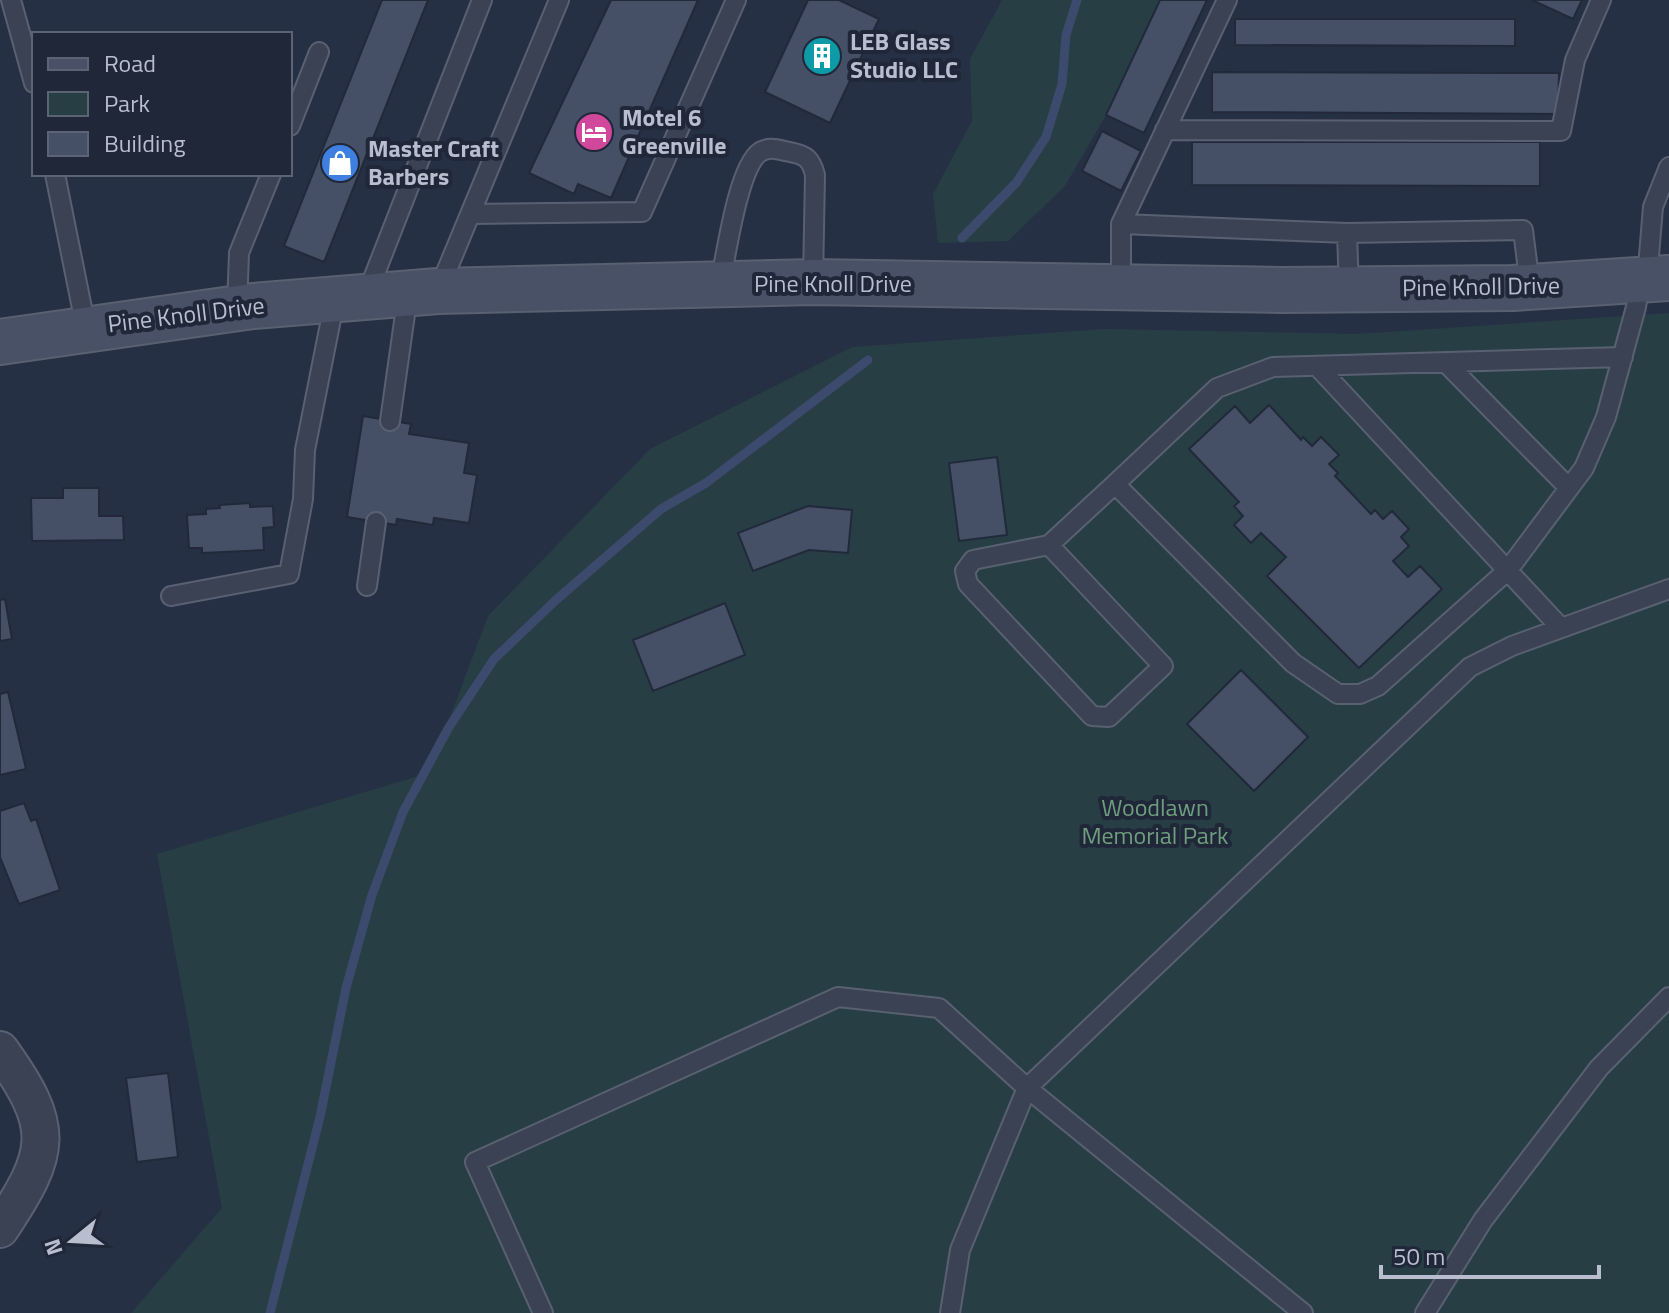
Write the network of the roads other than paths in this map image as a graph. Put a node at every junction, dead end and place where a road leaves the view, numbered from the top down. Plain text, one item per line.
1 (11, 0) edge
2 (19, 0) edge
3 (482, 0) edge
4 (559, 0) edge
5 (736, 0) edge
6 (1227, 0) edge
7 (1601, 0) edge
8 (21, 26) junction
9 (319, 52) dead end
10 (32, 74) edge
11 (292, 121) edge
12 (1165, 130) junction
13 (1669, 167) edge
14 (55, 176) edge
15 (270, 176) edge
16 (471, 214) junction
17 (1121, 224) junction
18 (1347, 233) junction
19 (1652, 279) edge
20 (813, 282) junction
21 (720, 284) junction
22 (1121, 287) junction
23 (1530, 287) junction
24 (1349, 289) junction
25 (387, 295) junction
26 (237, 308) junction
27 (86, 328) junction
28 (0, 342) edge
29 (1623, 357) junction
30 (1447, 364) junction
31 (1319, 368) junction
32 (390, 421) dead end
33 (1115, 484) junction
34 (1569, 488) junction
35 (376, 522) dead end
36 (1049, 545) junction
37 (1508, 570) junction
38 (367, 586) dead end
39 (1669, 589) edge
40 (171, 596) dead end
41 (1561, 628) junction
42 (1669, 997) edge
43 (0, 1050) edge
44 (1027, 1088) junction
45 (0, 1229) edge
46 (543, 1313) edge
47 (950, 1313) edge
48 (1303, 1313) edge
49 (1425, 1313) edge

1 - 8 lane
2 - 8 lane
3 - 25 lane
4 - 16 lane
5 - 16 lane
6 - 12 lane
7 - 12 lane
8 - 10 lane
9 - 11 lane
12 - 17 lane
13 - 19 lane
14 - 27 lane
15 - 26 lane
16 - 25 lane
17 - 18 lane
17 - 22 lane
18 - 23 lane
18 - 24 lane
19 - 23 street, Pine Knoll Drive
19 - 29 lane
20 - 21 street, Pine Knoll Drive
20 - 21 lane
20 - 22 street, Pine Knoll Drive
21 - 25 street, Pine Knoll Drive
22 - 24 street, Pine Knoll Drive
23 - 24 street, Pine Knoll Drive
25 - 26 street, Pine Knoll Drive
25 - 32 lane
25 - 40 lane
26 - 27 street, Pine Knoll Drive
27 - 28 street, Pine Knoll Drive
29 - 30 lane
29 - 34 lane
30 - 31 lane
30 - 34 lane
31 - 33 lane
31 - 37 lane
33 - 36 lane
33 - 37 lane
34 - 37 lane
35 - 38 lane
36 - 36 lane
37 - 41 lane
39 - 41 lane
41 - 44 lane
42 - 49 lane
43 - 45 street
44 - 46 lane
44 - 47 lane
44 - 48 lane

